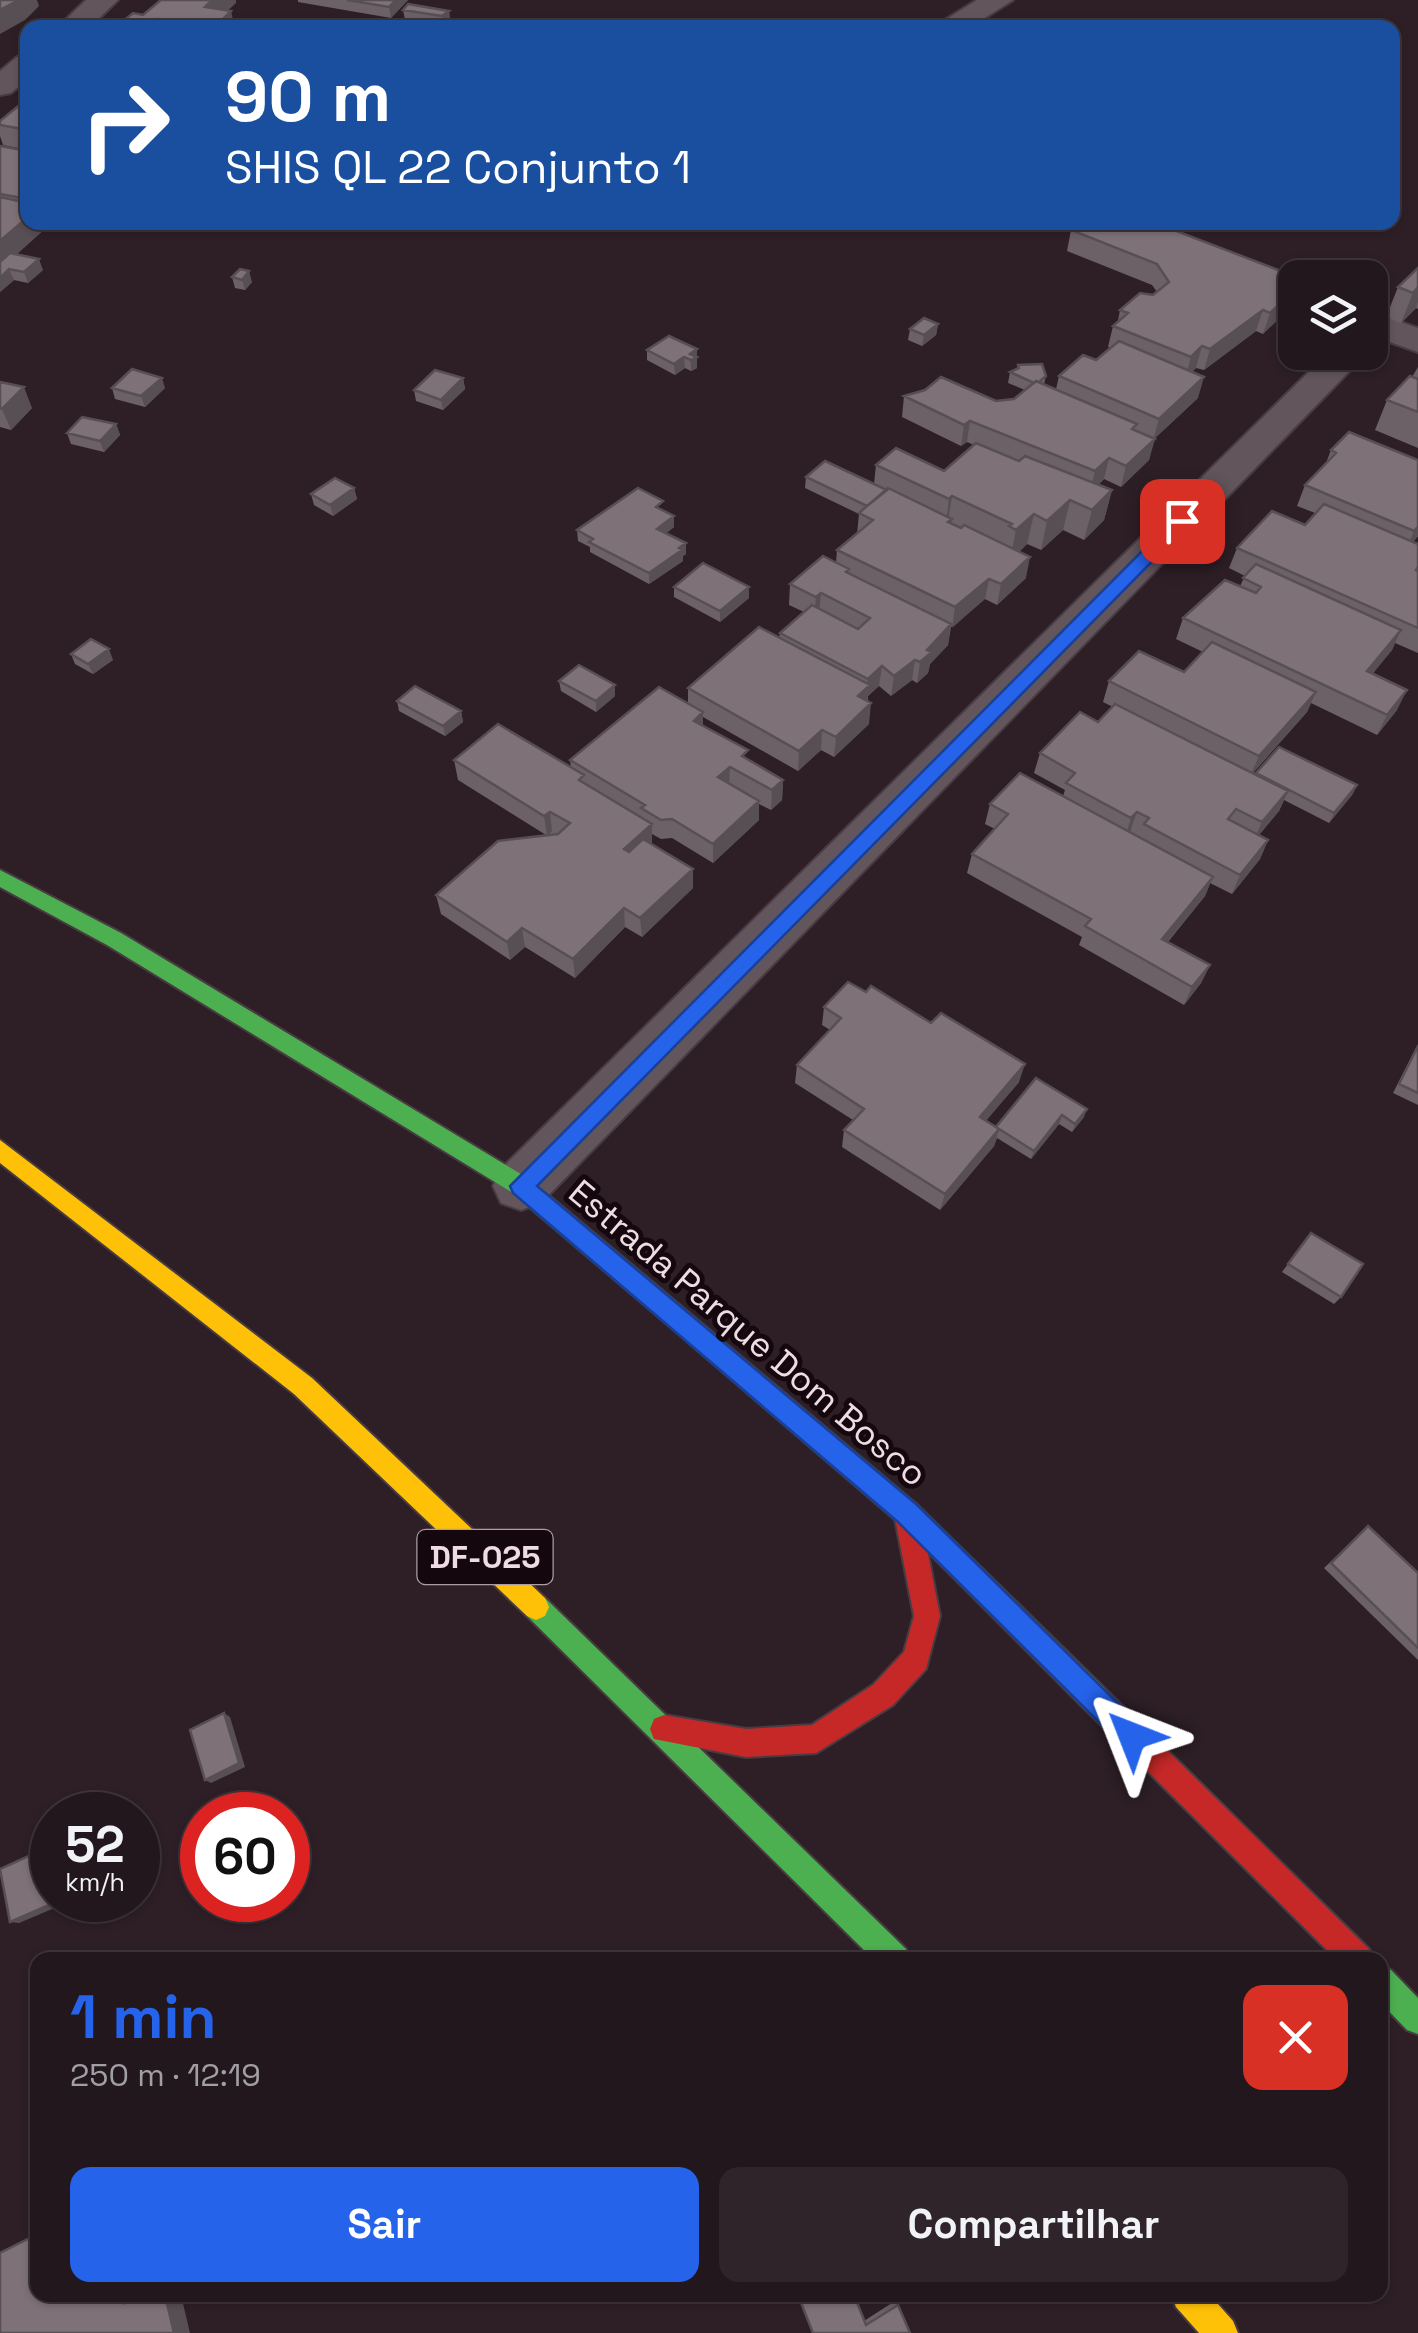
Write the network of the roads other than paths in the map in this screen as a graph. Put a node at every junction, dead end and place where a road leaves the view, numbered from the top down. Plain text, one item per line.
1 (104, 0) edge
2 (1000, 0) edge
3 (80, 20) edge
4 (961, 20) edge
5 (20, 70) edge
6 (0, 86) edge
7 (1388, 336) edge
8 (1418, 341) edge
9 (1330, 370) edge
10 (0, 878) edge
11 (0, 1150) edge
12 (521, 1186) junction
13 (907, 1513) junction
14 (664, 1729) junction
15 (887, 1952) edge
16 (1350, 1952) edge
17 (1388, 1990) edge
18 (1418, 2019) edge
19 (1194, 2302) edge
20 (1221, 2333) edge

1 - 3 street
2 - 4 street
5 - 6 street
7 - 8 street
9 - 12 street
10 - 12 main road, Estrada Parque Dom Bosco
11 - 14 main road, DF-025
12 - 13 main road, Estrada Parque Dom Bosco
13 - 14 main road
13 - 16 main road, Estrada Parque Dom Bosco
14 - 15 main road, DF-025
17 - 18 main road
19 - 20 main road

